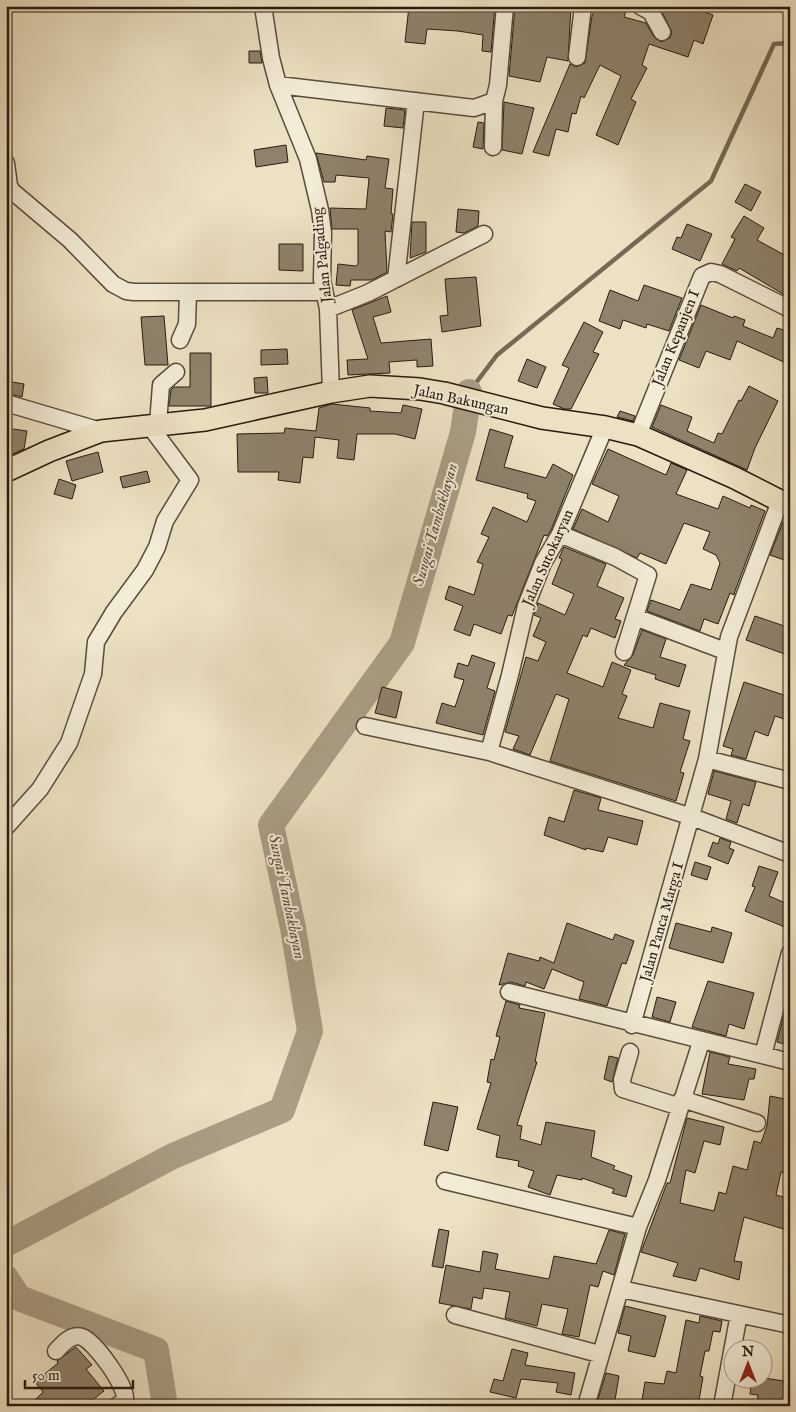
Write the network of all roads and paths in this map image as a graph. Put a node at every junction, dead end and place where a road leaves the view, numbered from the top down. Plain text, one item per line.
1 (263, 6) edge
2 (505, 6) edge
3 (583, 6) edge
4 (640, 6) edge
5 (662, 32) dead end
6 (577, 57) dead end
7 (278, 85) junction
8 (416, 101) junction
9 (494, 101) junction
10 (493, 147) dead end
11 (6, 163) edge
12 (484, 234) dead end
13 (396, 279) junction
14 (188, 292) junction
15 (324, 292) junction
16 (328, 308) junction
17 (790, 309) edge
18 (180, 340) dead end
19 (176, 372) dead end
20 (331, 392) junction
21 (6, 403) edge
22 (154, 424) junction
23 (605, 427) junction
24 (101, 431) junction
25 (638, 435) junction
26 (6, 471) edge
27 (785, 503) edge
28 (560, 534) junction
29 (635, 617) junction
30 (725, 651) junction
31 (624, 652) dead end
32 (365, 726) dead end
33 (488, 752) junction
34 (707, 759) junction
35 (790, 781) edge
36 (692, 817) junction
37 (6, 826) edge
38 (790, 854) edge
39 (790, 952) edge
40 (508, 992) dead end
41 (632, 1025) junction
42 (701, 1042) junction
43 (630, 1052) dead end
44 (763, 1055) junction
45 (790, 1062) edge
46 (681, 1103) junction
47 (757, 1123) dead end
48 (446, 1181) dead end
49 (638, 1228) junction
50 (621, 1289) junction
51 (738, 1314) junction
52 (455, 1315) dead end
53 (790, 1326) edge
54 (56, 1351) dead end
55 (599, 1354) junction
56 (117, 1406) edge
57 (586, 1406) edge
58 (722, 1406) edge

1 - 7 street, Jalan Palgading
2 - 9 street
3 - 6 street
4 - 5 street
7 - 8 street
7 - 15 street, Jalan Palgading
8 - 9 street
8 - 13 street
9 - 10 street
11 - 14 street
12 - 13 street
13 - 16 street
14 - 15 street
14 - 18 street
15 - 16 street, Jalan Palgading
16 - 20 street, Jalan Palgading
17 - 25 street, Jalan Kepanjen I
19 - 22 street
20 - 22 main road, Jalan Bakungan
20 - 23 main road, Jalan Bakungan
21 - 24 street
22 - 24 main road, Jalan Bakungan
22 - 37 street
23 - 25 main road, Jalan Bakungan
23 - 28 street, Jalan Sutokaryan
24 - 26 main road, Jalan Bakungan
25 - 27 main road, Jalan Bakungan
27 - 30 street, Jalan Panca Marga I
28 - 29 street
28 - 33 street, Jalan Sutokaryan
29 - 30 street
29 - 31 street
30 - 34 street, Jalan Panca Marga I
32 - 33 street
33 - 36 street
34 - 35 street
34 - 36 street, Jalan Panca Marga I
36 - 38 street
36 - 41 street, Jalan Panca Marga I
39 - 44 street
40 - 41 street
41 - 42 street
42 - 44 street
42 - 46 street
43 - 46 street
44 - 45 street
46 - 47 street
46 - 49 street
48 - 49 street
49 - 50 street
50 - 51 street
50 - 55 street
51 - 53 street
51 - 58 street
52 - 55 street
54 - 56 street
55 - 57 street

